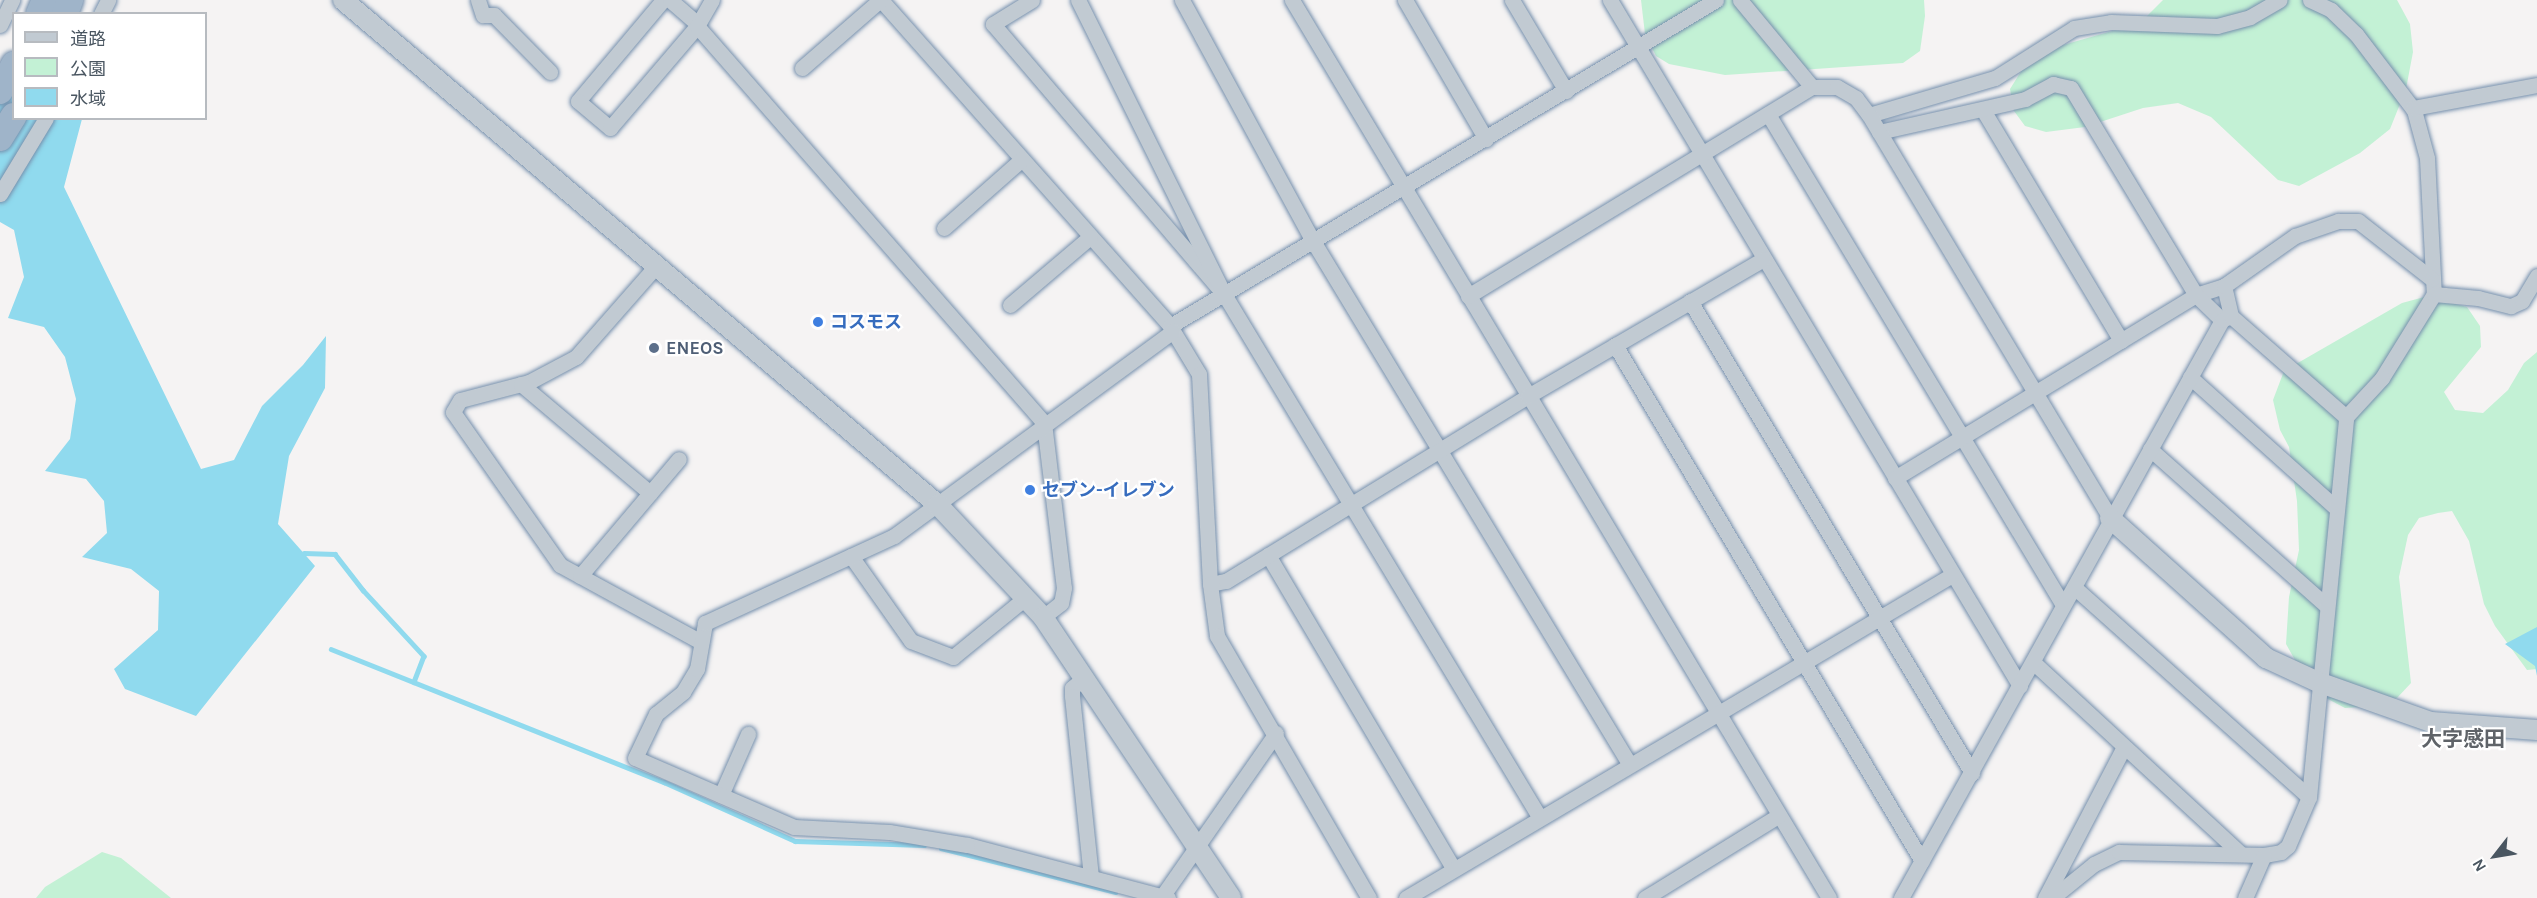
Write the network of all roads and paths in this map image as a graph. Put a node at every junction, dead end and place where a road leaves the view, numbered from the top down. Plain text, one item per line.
1 (12, 0) edge
2 (343, 0) edge
3 (478, 0) edge
4 (663, 0) edge
5 (670, 0) edge
6 (712, 0) edge
7 (881, 0) edge
8 (1032, 0) edge
9 (1078, 0) edge
10 (1182, 0) edge
11 (1292, 0) edge
12 (1405, 0) edge
13 (1512, 0) edge
14 (1610, 0) edge
15 (1716, 0) edge
16 (1740, 0) edge
17 (2280, 0) edge
18 (2310, 0) edge
19 (1010, 5) edge
20 (0, 25) edge
21 (698, 25) junction
22 (1638, 48) junction
23 (802, 68) dead end
24 (12, 69) edge
25 (550, 72) dead end
26 (2537, 85) edge
27 (1812, 87) junction
28 (0, 91) edge
29 (1566, 91) junction
30 (2413, 108) junction
31 (1983, 110) junction
32 (1768, 114) junction
33 (1869, 115) junction
34 (12, 119) edge
35 (45, 120) edge
36 (1879, 132) junction
37 (0, 138) edge
38 (1486, 139) junction
39 (1700, 154) junction
40 (1022, 159) junction
41 (1403, 188) junction
42 (0, 194) edge
43 (944, 228) dead end
44 (1090, 237) junction
45 (1313, 242) junction
46 (1762, 259) junction
47 (656, 266) junction
48 (2537, 276) edge
49 (2224, 286) junction
50 (2433, 286) junction
51 (1224, 294) junction
52 (2196, 295) junction
53 (1468, 296) junction
54 (1690, 301) junction
55 (1010, 305) dead end
56 (2227, 318) junction
57 (1171, 328) junction
58 (2121, 341) junction
59 (1615, 345) junction
60 (2190, 377) junction
61 (521, 384) junction
62 (2035, 394) junction
63 (1528, 396) junction
64 (2346, 417) junction
65 (1044, 423) junction
66 (1961, 439) junction
67 (2150, 449) junction
68 (1438, 450) junction
69 (679, 459) dead end
70 (1895, 478) junction
71 (650, 493) junction
72 (1349, 504) junction
73 (938, 506) junction
74 (2336, 508) junction
75 (2110, 518) junction
76 (1268, 555) junction
77 (851, 556) junction
78 (1952, 574) junction
79 (580, 576) junction
80 (1210, 584) junction
81 (2074, 587) junction
82 (1025, 598) junction
83 (2063, 605) junction
84 (2326, 605) junction
85 (1043, 617) junction
86 (1879, 618) junction
87 (702, 642) junction
88 (1805, 662) junction
89 (2033, 662) junction
90 (1085, 677) junction
91 (2318, 682) junction
92 (2020, 686) junction
93 (1717, 715) junction
94 (2537, 730) edge
95 (1276, 733) junction
96 (748, 734) dead end
97 (2124, 747) junction
98 (1630, 765) junction
99 (1972, 772) junction
100 (721, 795) junction
101 (2309, 797) junction
102 (1778, 816) junction
103 (1540, 818) junction
104 (1198, 847) junction
105 (2241, 854) junction
106 (2264, 855) junction
107 (1922, 861) junction
108 (1455, 869) junction
109 (1091, 876) junction
110 (1164, 897) edge
111 (1231, 898) edge
112 (1369, 898) edge
113 (1406, 898) edge
114 (1645, 898) edge
115 (1829, 898) edge
116 (1901, 898) edge
117 (2045, 898) edge
118 (2052, 898) edge
119 (2245, 898) edge

1 - 20 street
2 - 47 street
3 - 25 street
4 - 21 street
5 - 21 street
6 - 21 street
7 - 23 street
7 - 40 street
8 - 19 street
9 - 51 street
10 - 45 street
11 - 41 street
12 - 38 street
13 - 29 street
14 - 22 street
15 - 22 street
16 - 27 street
17 - 33 street
18 - 30 street
19 - 51 street
21 - 65 street
22 - 29 street
22 - 39 street
24 - 28 highway
26 - 30 street
27 - 32 street
27 - 33 street
29 - 38 street
30 - 50 street
31 - 36 street
31 - 52 street
31 - 58 street
32 - 39 street
32 - 66 street
33 - 36 street
34 - 37 highway
35 - 42 street
36 - 62 street
38 - 41 street
39 - 46 street
39 - 53 street
40 - 43 street
40 - 44 street
41 - 45 street
41 - 53 street
44 - 55 street
44 - 57 street
45 - 51 street
45 - 68 street
46 - 54 street
46 - 70 street
47 - 61 street
47 - 73 street
48 - 50 street
49 - 50 street
49 - 52 street
49 - 56 street
50 - 64 street
51 - 57 street
51 - 72 street
52 - 56 street
52 - 58 street
53 - 63 street
54 - 59 street
54 - 86 street
56 - 60 street
56 - 64 street
57 - 65 street
57 - 80 street
58 - 62 street
59 - 63 street
59 - 88 street
60 - 67 street
60 - 74 street
61 - 71 street
61 - 79 street
62 - 66 street
62 - 75 street
63 - 68 street
63 - 93 street
64 - 74 street
65 - 73 street
65 - 85 street
66 - 70 street
66 - 83 street
67 - 75 street
67 - 84 street
68 - 72 street
68 - 98 street
69 - 71 street
70 - 78 street
71 - 79 street
72 - 76 street
72 - 103 street
73 - 77 street
73 - 82 street
74 - 84 street
75 - 81 street
75 - 91 street
76 - 80 street
76 - 108 street
77 - 82 street
77 - 87 street
78 - 86 street
78 - 92 street
79 - 87 street
80 - 95 street
81 - 83 street
81 - 101 street
82 - 85 street
83 - 89 street
84 - 91 street
85 - 90 street
86 - 88 street
86 - 99 street
87 - 100 street
88 - 93 street
88 - 107 street
89 - 92 street
89 - 97 street
90 - 104 street
90 - 109 street
91 - 94 street
91 - 101 street
92 - 99 street
93 - 98 street
93 - 102 street
95 - 104 street
95 - 112 street
96 - 100 street
97 - 105 street
97 - 117 street
98 - 103 street
99 - 107 street
100 - 109 street
101 - 106 street
102 - 114 street
102 - 115 street
103 - 108 street
104 - 110 street
104 - 111 street
105 - 106 street
105 - 118 street
106 - 119 street
107 - 116 street
108 - 113 street
109 - 110 street

